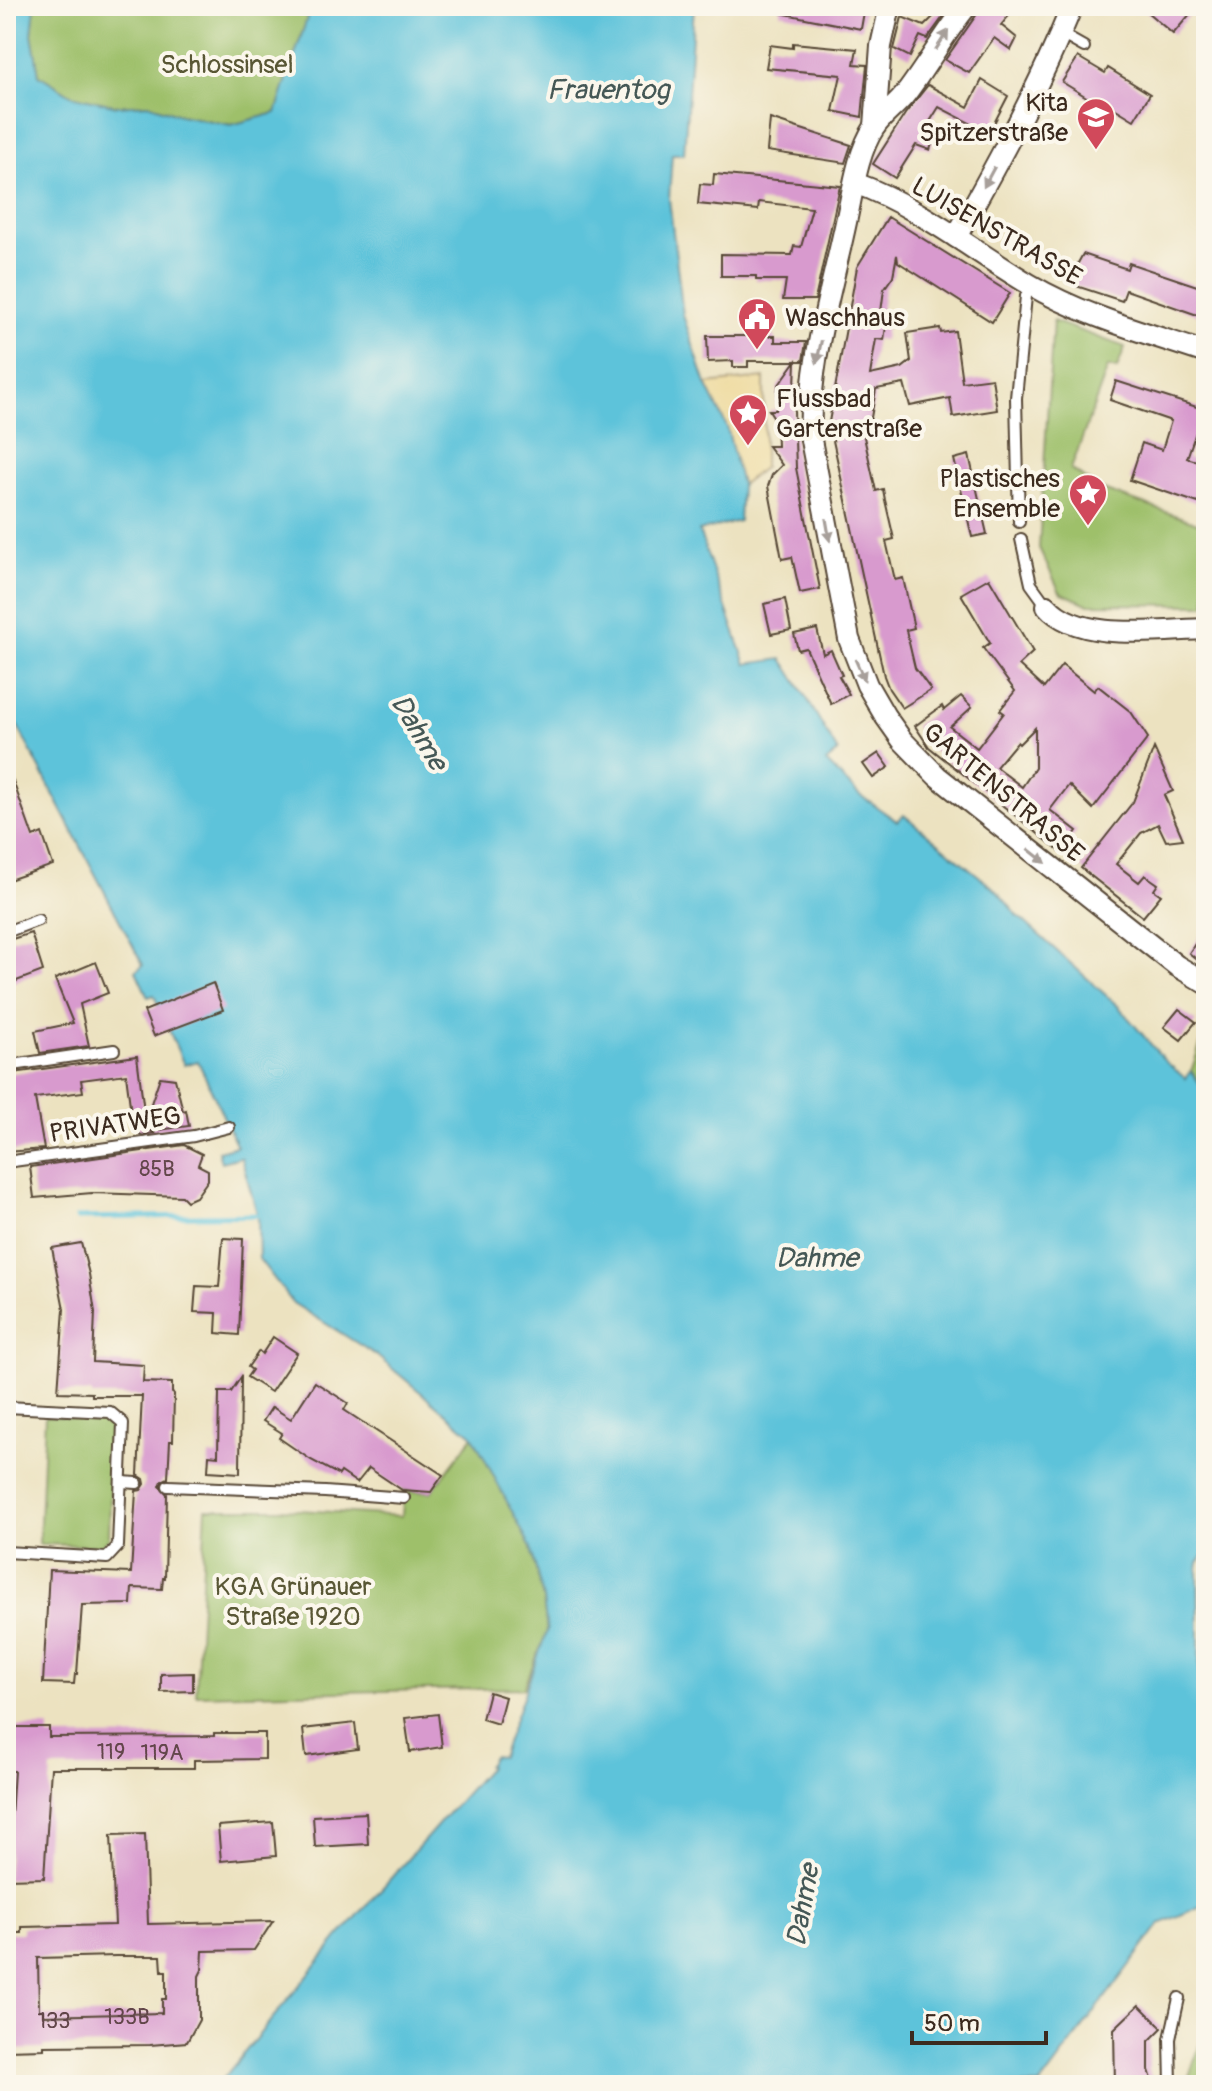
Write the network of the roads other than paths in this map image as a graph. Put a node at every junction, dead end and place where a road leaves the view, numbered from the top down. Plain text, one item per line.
1 (890, 6) edge
2 (967, 6) edge
3 (1072, 6) edge
4 (1061, 34) junction
5 (1084, 47) dead end
6 (875, 126) junction
7 (855, 183) junction
8 (956, 237) junction
9 (1031, 285) junction
10 (1206, 353) edge
11 (1019, 522) dead end
12 (1021, 539) dead end
13 (1047, 606) joint
14 (1206, 629) edge
15 (38, 920) dead end
16 (6, 932) edge
17 (1206, 983) edge
18 (114, 1050) dead end
19 (6, 1066) edge
20 (229, 1127) dead end
21 (6, 1162) edge
22 (6, 1407) edge
23 (122, 1482) junction
24 (137, 1483) dead end
25 (168, 1486) dead end
26 (404, 1498) dead end
27 (6, 1552) edge
28 (1179, 1998) dead end
29 (1171, 2085) edge

1 - 6 street
6 -> 2 street, GARTENSTRASSE
3 - 4 street
4 - 5 lane
4 -> 8 street
6 - 7 street, GARTENSTRASSE
7 - 8 street, LUISENSTRASSE
7 -> 17 street, GARTENSTRASSE
8 - 9 street, LUISENSTRASSE
9 - 10 street, LUISENSTRASSE
9 - 11 lane
12 - 13 lane
13 - 14 street
15 - 16 lane
18 - 19 lane
20 - 21 lane, PRIVATWEG
22 - 23 lane
23 - 24 lane
23 - 27 lane
25 - 26 lane
28 - 29 lane

